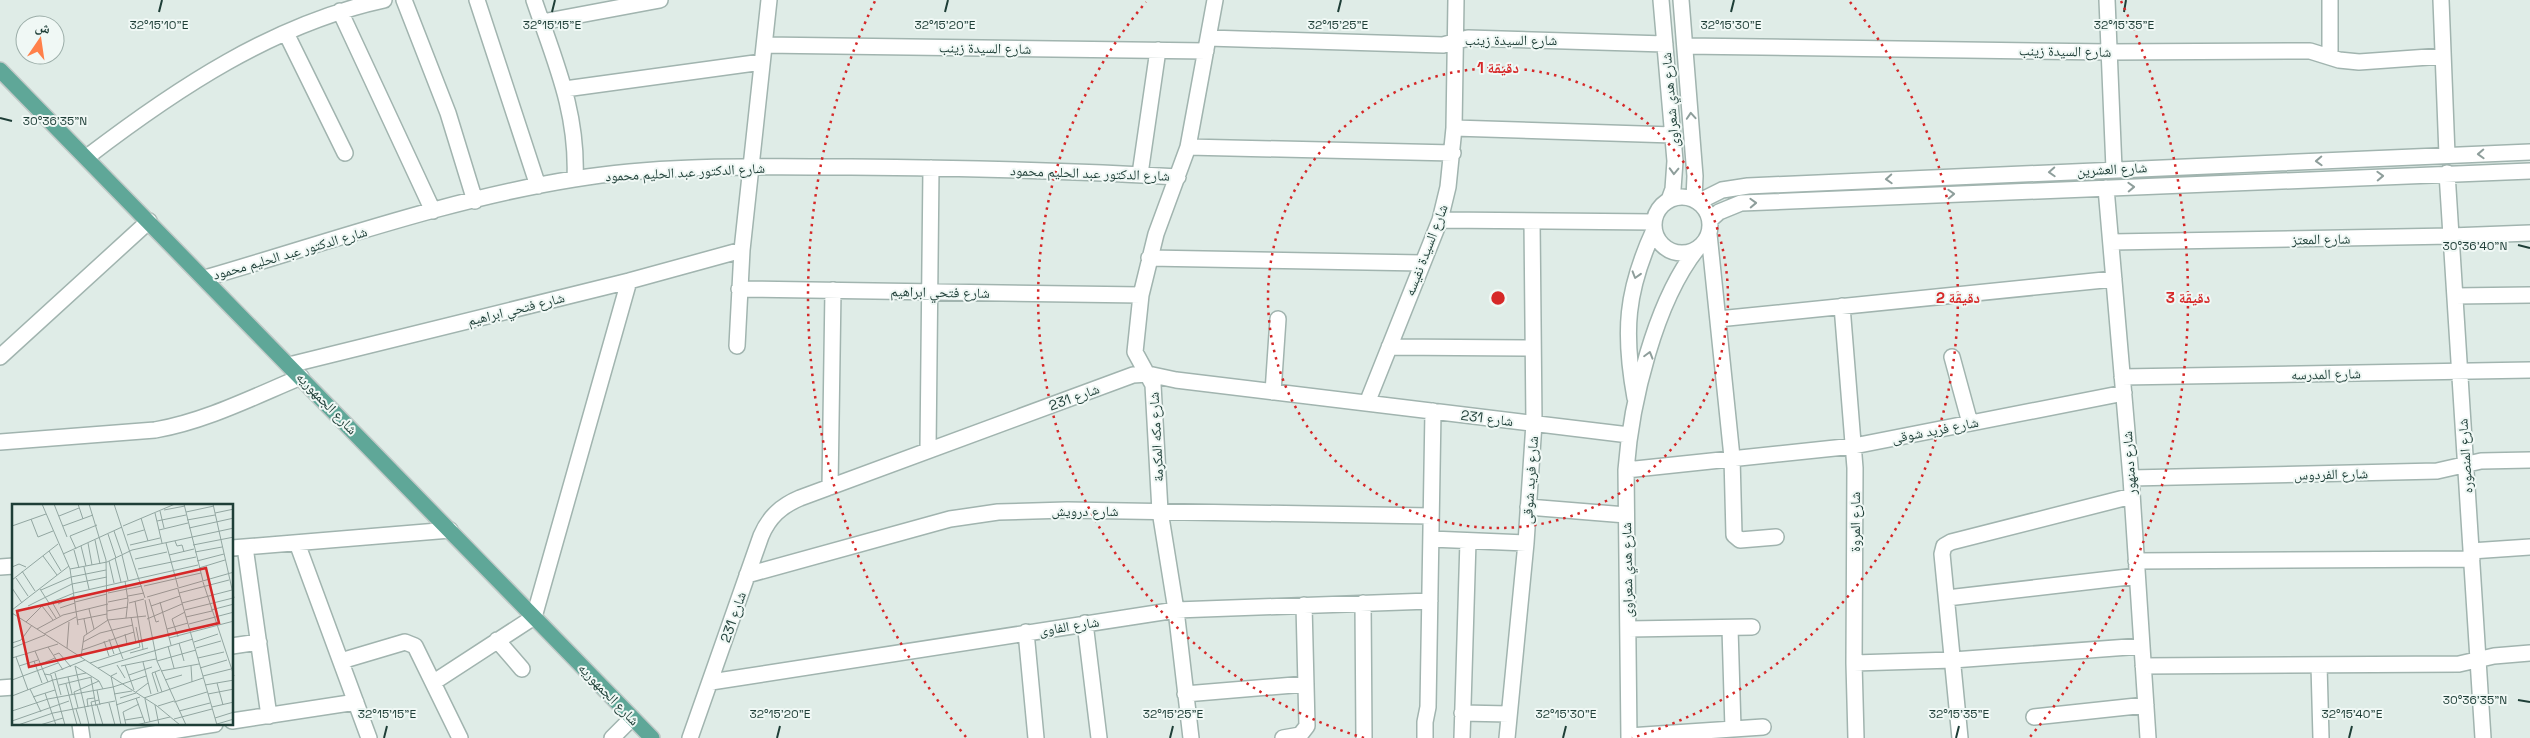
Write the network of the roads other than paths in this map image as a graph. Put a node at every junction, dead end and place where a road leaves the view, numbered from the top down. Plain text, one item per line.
1 (384, 0) edge
2 (404, 0) edge
3 (477, 0) edge
4 (534, 0) edge
5 (660, 0) edge
6 (769, 0) edge
7 (1216, 0) edge
8 (1456, 0) edge
9 (1661, 0) edge
10 (1681, 0) edge
11 (2107, 0) edge
12 (2330, 0) edge
13 (2441, 0) edge
14 (340, 12) junction
15 (542, 22) junction
16 (286, 33) junction
17 (1455, 42) junction
18 (1665, 44) junction
19 (764, 45) junction
20 (1207, 45) junction
21 (1685, 46) junction
22 (1158, 50) junction
23 (2109, 52) junction
24 (2330, 56) junction
25 (2443, 56) junction
26 (762, 62) junction
27 (0, 70) edge
28 (565, 89) junction
29 (1454, 128) junction
30 (1673, 135) junction
31 (1188, 147) junction
32 (2530, 152) edge
33 (345, 153) dead end
34 (1453, 153) junction
35 (2447, 155) junction
36 (87, 157) junction
37 (750, 167) junction
38 (931, 168) junction
39 (2114, 169) junction
40 (2530, 171) edge
41 (2447, 173) junction
42 (1140, 174) junction
43 (1178, 177) junction
44 (575, 179) junction
45 (538, 186) junction
46 (2106, 188) junction
47 (1669, 200) junction
48 (1696, 200) junction
49 (475, 201) junction
50 (434, 211) junction
51 (1440, 220) junction
52 (150, 221) junction
53 (1532, 221) junction
54 (1654, 226) junction
55 (1710, 227) junction
56 (2530, 233) edge
57 (2451, 236) junction
58 (2111, 242) junction
59 (1698, 249) junction
60 (742, 250) junction
61 (1149, 258) junction
62 (1422, 263) junction
63 (205, 278) junction
64 (2114, 279) junction
65 (629, 281) junction
66 (739, 289) junction
67 (833, 290) junction
68 (930, 292) junction
69 (1141, 295) junction
70 (2530, 295) edge
71 (2455, 296) junction
72 (1842, 306) junction
73 (1278, 318) dead end
74 (1718, 319) junction
75 (737, 346) dead end
76 (1389, 347) junction
77 (1533, 348) junction
78 (0, 357) edge
79 (1952, 358) dead end
80 (289, 364) junction
81 (2530, 370) edge
82 (2459, 372) junction
83 (1148, 374) junction
84 (301, 377) junction
85 (2122, 377) junction
86 (1273, 392) junction
87 (2124, 393) junction
88 (1635, 402) junction
89 (1367, 403) junction
90 (1433, 411) junction
91 (1970, 423) junction
92 (1534, 424) junction
93 (1629, 435) junction
94 (0, 442) edge
95 (1854, 446) junction
96 (928, 450) junction
97 (1732, 457) junction
98 (2530, 460) edge
99 (2465, 465) junction
100 (1626, 470) junction
101 (2130, 478) junction
102 (830, 487) junction
103 (2132, 496) junction
104 (1528, 507) junction
105 (1160, 511) junction
106 (1626, 515) junction
107 (1431, 516) junction
108 (450, 530) junction
109 (1776, 537) dead end
110 (1430, 539) junction
111 (1468, 541) junction
112 (297, 543) junction
113 (1526, 544) junction
114 (2530, 547) edge
115 (239, 548) edge
116 (2471, 555) junction
117 (2137, 568) junction
118 (747, 575) junction
119 (1946, 598) junction
120 (1430, 602) junction
121 (1363, 603) junction
122 (1304, 605) junction
123 (1176, 610) junction
124 (534, 617) junction
125 (1085, 623) junction
126 (1752, 627) dead end
127 (1730, 628) junction
128 (1628, 629) junction
129 (1026, 632) junction
130 (497, 640) junction
131 (259, 642) junction
132 (234, 646) edge
133 (2142, 646) junction
134 (2530, 653) edge
135 (1952, 660) junction
136 (2479, 660) junction
137 (341, 661) junction
138 (1854, 663) junction
139 (2319, 665) junction
140 (2144, 666) junction
141 (522, 669) dead end
142 (434, 682) junction
143 (711, 682) junction
144 (1306, 684) junction
145 (1186, 694) junction
146 (356, 702) junction
147 (2146, 705) junction
148 (1462, 712) junction
149 (1509, 714) junction
150 (269, 716) junction
151 (2034, 717) dead end
152 (632, 718) junction
153 (234, 721) edge
154 (200, 726) edge
155 (1763, 727) dead end
156 (1733, 730) junction
157 (139, 734) edge
158 (1629, 737) edge
159 (369, 738) edge
160 (460, 738) edge
161 (612, 738) edge
162 (652, 738) edge
163 (690, 738) edge
164 (1036, 738) edge
165 (1098, 738) edge
166 (1191, 738) edge
167 (1290, 738) edge
168 (1364, 738) edge
169 (1425, 738) edge
170 (1462, 738) edge
171 (1506, 738) edge
172 (1856, 738) edge
173 (1960, 738) edge
174 (2148, 738) edge
175 (2321, 738) edge
176 (2483, 738) edge

1 - 14 street
2 - 49 street
3 - 45 street
4 - 15 street
5 - 15 street
6 - 19 street
7 - 20 street, شارع مكه المكرمة
8 - 17 street, شارع السيدة نفيسه
9 - 18 street, شارع هدي شعراوى
10 - 21 street, شارع هدي شعراوى
11 - 23 street
12 - 24 street
13 - 25 street
14 - 16 street
14 - 50 street
15 - 28 street
16 - 33 street
16 - 36 street
17 - 18 street, شارع السيدة زينب
17 - 20 street, شارع السيدة زينب
17 - 29 street, شارع السيدة نفيسه
18 - 30 street, شارع هدي شعراوى
19 - 22 street, شارع السيدة زينب
19 - 26 street
20 - 22 street, شارع السيدة زينب
20 - 31 street, شارع مكه المكرمة
21 - 23 street, شارع السيدة زينب
48 -> 21 street, شارع هدي شعراوى
22 - 42 street
23 - 24 street, شارع السيدة زينب
23 - 39 street
24 - 25 street, شارع السيدة زينب
25 - 35 street
26 - 28 street
26 - 37 street
27 - 36 main road, شارع الجمهوريه
28 - 44 street
29 - 30 street
29 - 34 street, شارع السيدة نفيسه
30 -> 47 street, شارع هدي شعراوى
31 - 34 street
31 - 43 street, شارع مكه المكرمة
32 -> 35 street, شارع العشرين
34 - 51 street, شارع السيدة نفيسه
35 -> 39 street, شارع العشرين
36 - 52 main road, شارع الجمهوريه
37 - 38 street, شارع الدكتور عبد الحليم محمود
37 - 44 street, شارع الدكتور عبد الحليم محمود
37 - 60 street
38 - 42 street, شارع الدكتور عبد الحليم محمود
38 - 68 street
39 -> 48 street, شارع العشرين
40 - 41 street, شارع العشرين
46 -> 41 street, شارع العشرين
41 - 57 street, شارع المنصوره
42 - 43 street, شارع الدكتور عبد الحليم محمود
43 - 61 street, شارع مكه المكرمة
44 - 45 street, شارع الدكتور عبد الحليم محمود
45 - 49 street, شارع الدكتور عبد الحليم محمود
55 -> 46 street, شارع العشرين
46 - 58 street, شارع دمنهور
47 - 48 street
47 - 54 street
48 - 55 street
49 - 50 street, شارع الدكتور عبد الحليم محمود
50 - 63 street, شارع الدكتور عبد الحليم محمود
51 - 53 street
51 - 62 street, شارع السيدة نفيسه
52 - 63 main road, شارع الجمهوريه
52 - 78 street
53 - 54 street
53 - 77 street, شارع فريد شوقى
54 - 59 street
54 -> 88 street, شارع هدي شعراوى
55 - 59 street
55 - 74 street
56 - 57 street, شارع المعتز
57 - 58 street, شارع المعتز
57 - 71 street, شارع المنصوره
58 - 64 street, شارع دمنهور
88 -> 59 street, شارع هدي شعراوى
60 - 65 street, شارع فتحي ابراهيم
60 - 66 street
61 - 62 street
61 - 69 street, شارع مكه المكرمة
62 - 76 street, شارع السيدة نفيسه
63 - 80 main road, شارع الجمهوريه
64 - 72 street
64 - 85 street, شارع دمنهور
65 - 80 street, شارع فتحي ابراهيم
65 - 124 street
66 - 67 street, شارع فتحي ابراهيم
66 - 75 street
67 - 68 street, شارع فتحي ابراهيم
67 - 102 street
68 - 69 street, شارع فتحي ابراهيم
68 - 96 street
69 - 83 street, شارع مكه المكرمة
70 - 71 street
71 - 82 street, شارع المنصوره
72 - 74 street
72 - 95 street, شارع المروة
73 - 86 street
74 - 97 street
76 - 77 street
76 - 89 street, شارع السيدة نفيسه
77 - 92 street, شارع فريد شوقى
79 - 91 street
80 - 84 main road, شارع الجمهوريه
81 - 82 street, شارع المدرسه
82 - 85 street, شارع المدرسه
82 - 99 street, شارع المنصوره
83 - 86 street, شارع 231
83 - 96 street, شارع 231
83 - 105 street, شارع مكه المكرمة
84 - 94 street
84 - 108 main road, شارع الجمهوريه
85 - 87 street, شارع دمنهور
86 - 89 street, شارع 231
87 - 91 street, شارع فريد شوقى
87 - 101 street, شارع دمنهور
88 - 93 street, شارع هدي شعراوى
89 - 90 street, شارع 231
90 - 92 street, شارع 231
90 - 107 street
91 - 95 street, شارع فريد شوقى
92 - 93 street, شارع 231
92 - 104 street, شارع فريد شوقى
93 - 100 street, شارع هدي شعراوى
95 - 97 street, شارع فريد شوقى
95 - 138 street, شارع المروة
96 - 102 street, شارع 231
97 - 100 street, شارع فريد شوقى
97 - 109 street
98 - 99 street, شارع الفردوس
99 - 101 street, شارع الفردوس
99 - 116 street, شارع المنصوره
100 - 106 street, شارع هدي شعراوى
101 - 103 street, شارع دمنهور
102 - 118 street, شارع 231
103 - 117 street, شارع دمنهور
103 - 119 street
104 - 106 street
104 - 113 street, شارع فريد شوقى
105 - 107 street, شارع درويش
105 - 118 street, شارع درويش
105 - 123 street, شارع مكه المكرمة
106 - 128 street, شارع هدي شعراوى
107 - 110 street
108 - 112 street
108 - 124 main road, شارع الجمهوريه
110 - 111 street
110 - 120 street
111 - 113 street
111 - 148 street
112 - 115 street
112 - 137 street
113 - 149 street, شارع فريد شوقى
114 - 116 street
115 - 131 street
116 - 117 street
116 - 136 street, شارع المنصوره
117 - 119 street
117 - 133 street, شارع دمنهور
118 - 143 street, شارع 231
119 - 135 street
120 - 121 street, شارع الفاوى
120 - 169 street
121 - 122 street, شارع الفاوى
121 - 168 street
122 - 123 street, شارع الفاوى
122 - 144 street
123 - 125 street, شارع الفاوى
123 - 145 street, شارع مكه المكرمة
124 - 130 street
124 - 152 main road, شارع الجمهوريه
125 - 129 street, شارع الفاوى
125 - 165 street
126 - 127 street
127 - 128 street
127 - 156 street
128 - 158 street, شارع هدي شعراوى
129 - 143 street, شارع الفاوى
129 - 164 street
130 - 141 street
130 - 142 street
131 - 132 street
131 - 150 street
133 - 135 street
133 - 140 street, شارع دمنهور
134 - 136 street
135 - 138 street
135 - 173 street
136 - 139 street
136 - 176 street, شارع المنصوره
137 - 142 street
137 - 146 street
138 - 172 street, شارع المروة
139 - 140 street
139 - 175 street
140 - 147 street, شارع دمنهور
142 - 160 street
143 - 163 street, شارع 231
144 - 145 street
144 - 167 street
145 - 166 street, شارع مكه المكرمة
146 - 150 street
146 - 159 street
147 - 151 street
147 - 174 street, شارع دمنهور
148 - 149 street
148 - 170 street
149 - 171 street, شارع فريد شوقى
150 - 153 street
152 - 161 street
152 - 162 main road, شارع الجمهوريه
154 - 157 street
155 - 156 street
156 - 158 street

